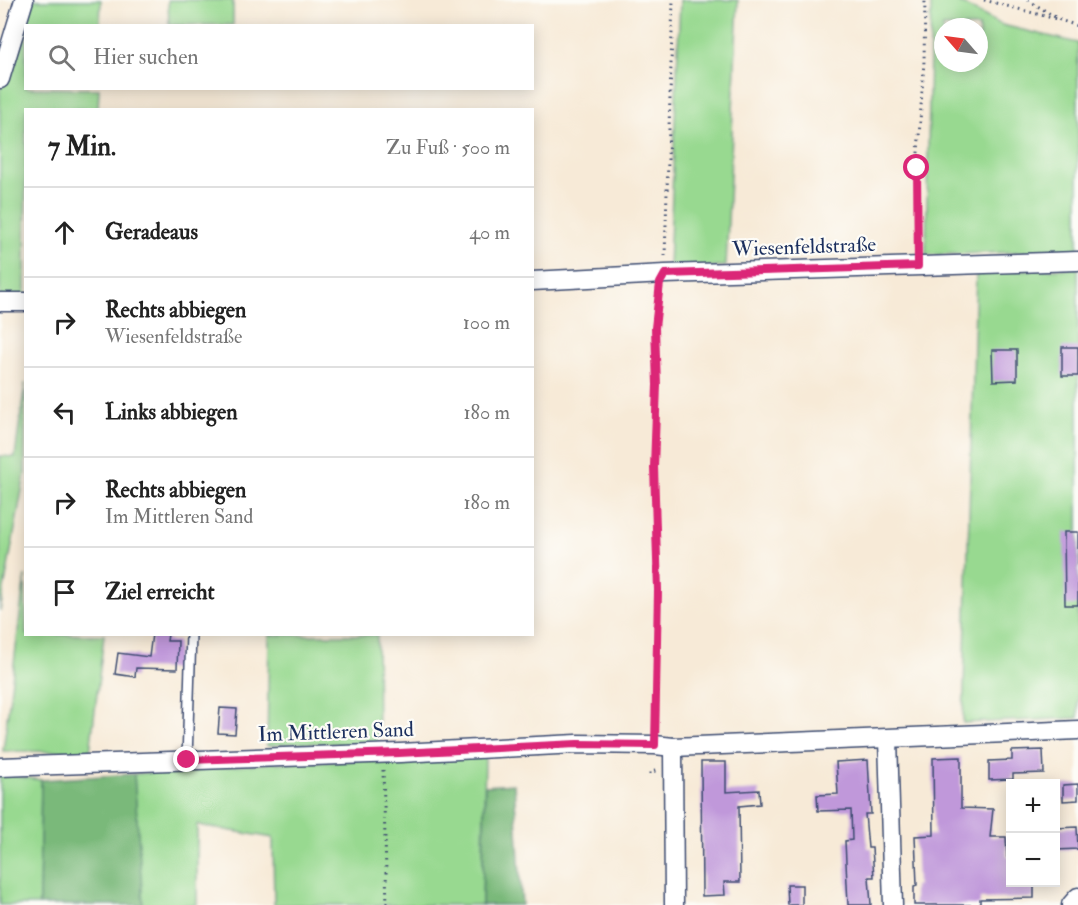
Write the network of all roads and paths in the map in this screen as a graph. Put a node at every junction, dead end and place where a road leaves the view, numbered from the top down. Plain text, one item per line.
1 (24, 0) edge
2 (673, 0) edge
3 (925, 0) edge
4 (984, 0) edge
5 (1028, 0) edge
6 (1060, 20) junction
7 (1078, 26) edge
8 (0, 79) edge
9 (1078, 261) edge
10 (918, 266) junction
11 (665, 274) junction
12 (534, 281) edge
13 (0, 302) edge
14 (24, 302) edge
15 (191, 636) edge
16 (1078, 730) edge
17 (888, 739) junction
18 (664, 746) junction
19 (383, 754) junction
20 (187, 760) junction
21 (0, 767) edge
22 (1078, 897) edge
23 (387, 905) edge
24 (674, 905) edge
25 (893, 905) edge
26 (1071, 905) edge

1 - 8 street
2 - 11 path
3 - 10 path
4 - 6 path
5 - 6 path
6 - 7 path
9 - 10 street, Wiesenfeldstraße
10 - 11 street, Wiesenfeldstraße
11 - 12 street, Wiesenfeldstraße
11 - 18 path
13 - 14 street
15 - 20 lane
16 - 17 street, Im Mittleren Sand
17 - 18 street, Im Mittleren Sand
17 - 25 street
18 - 19 street, Im Mittleren Sand
18 - 24 street
19 - 20 street, Im Mittleren Sand
19 - 23 path
20 - 21 street, Im Mittleren Sand
22 - 26 street

